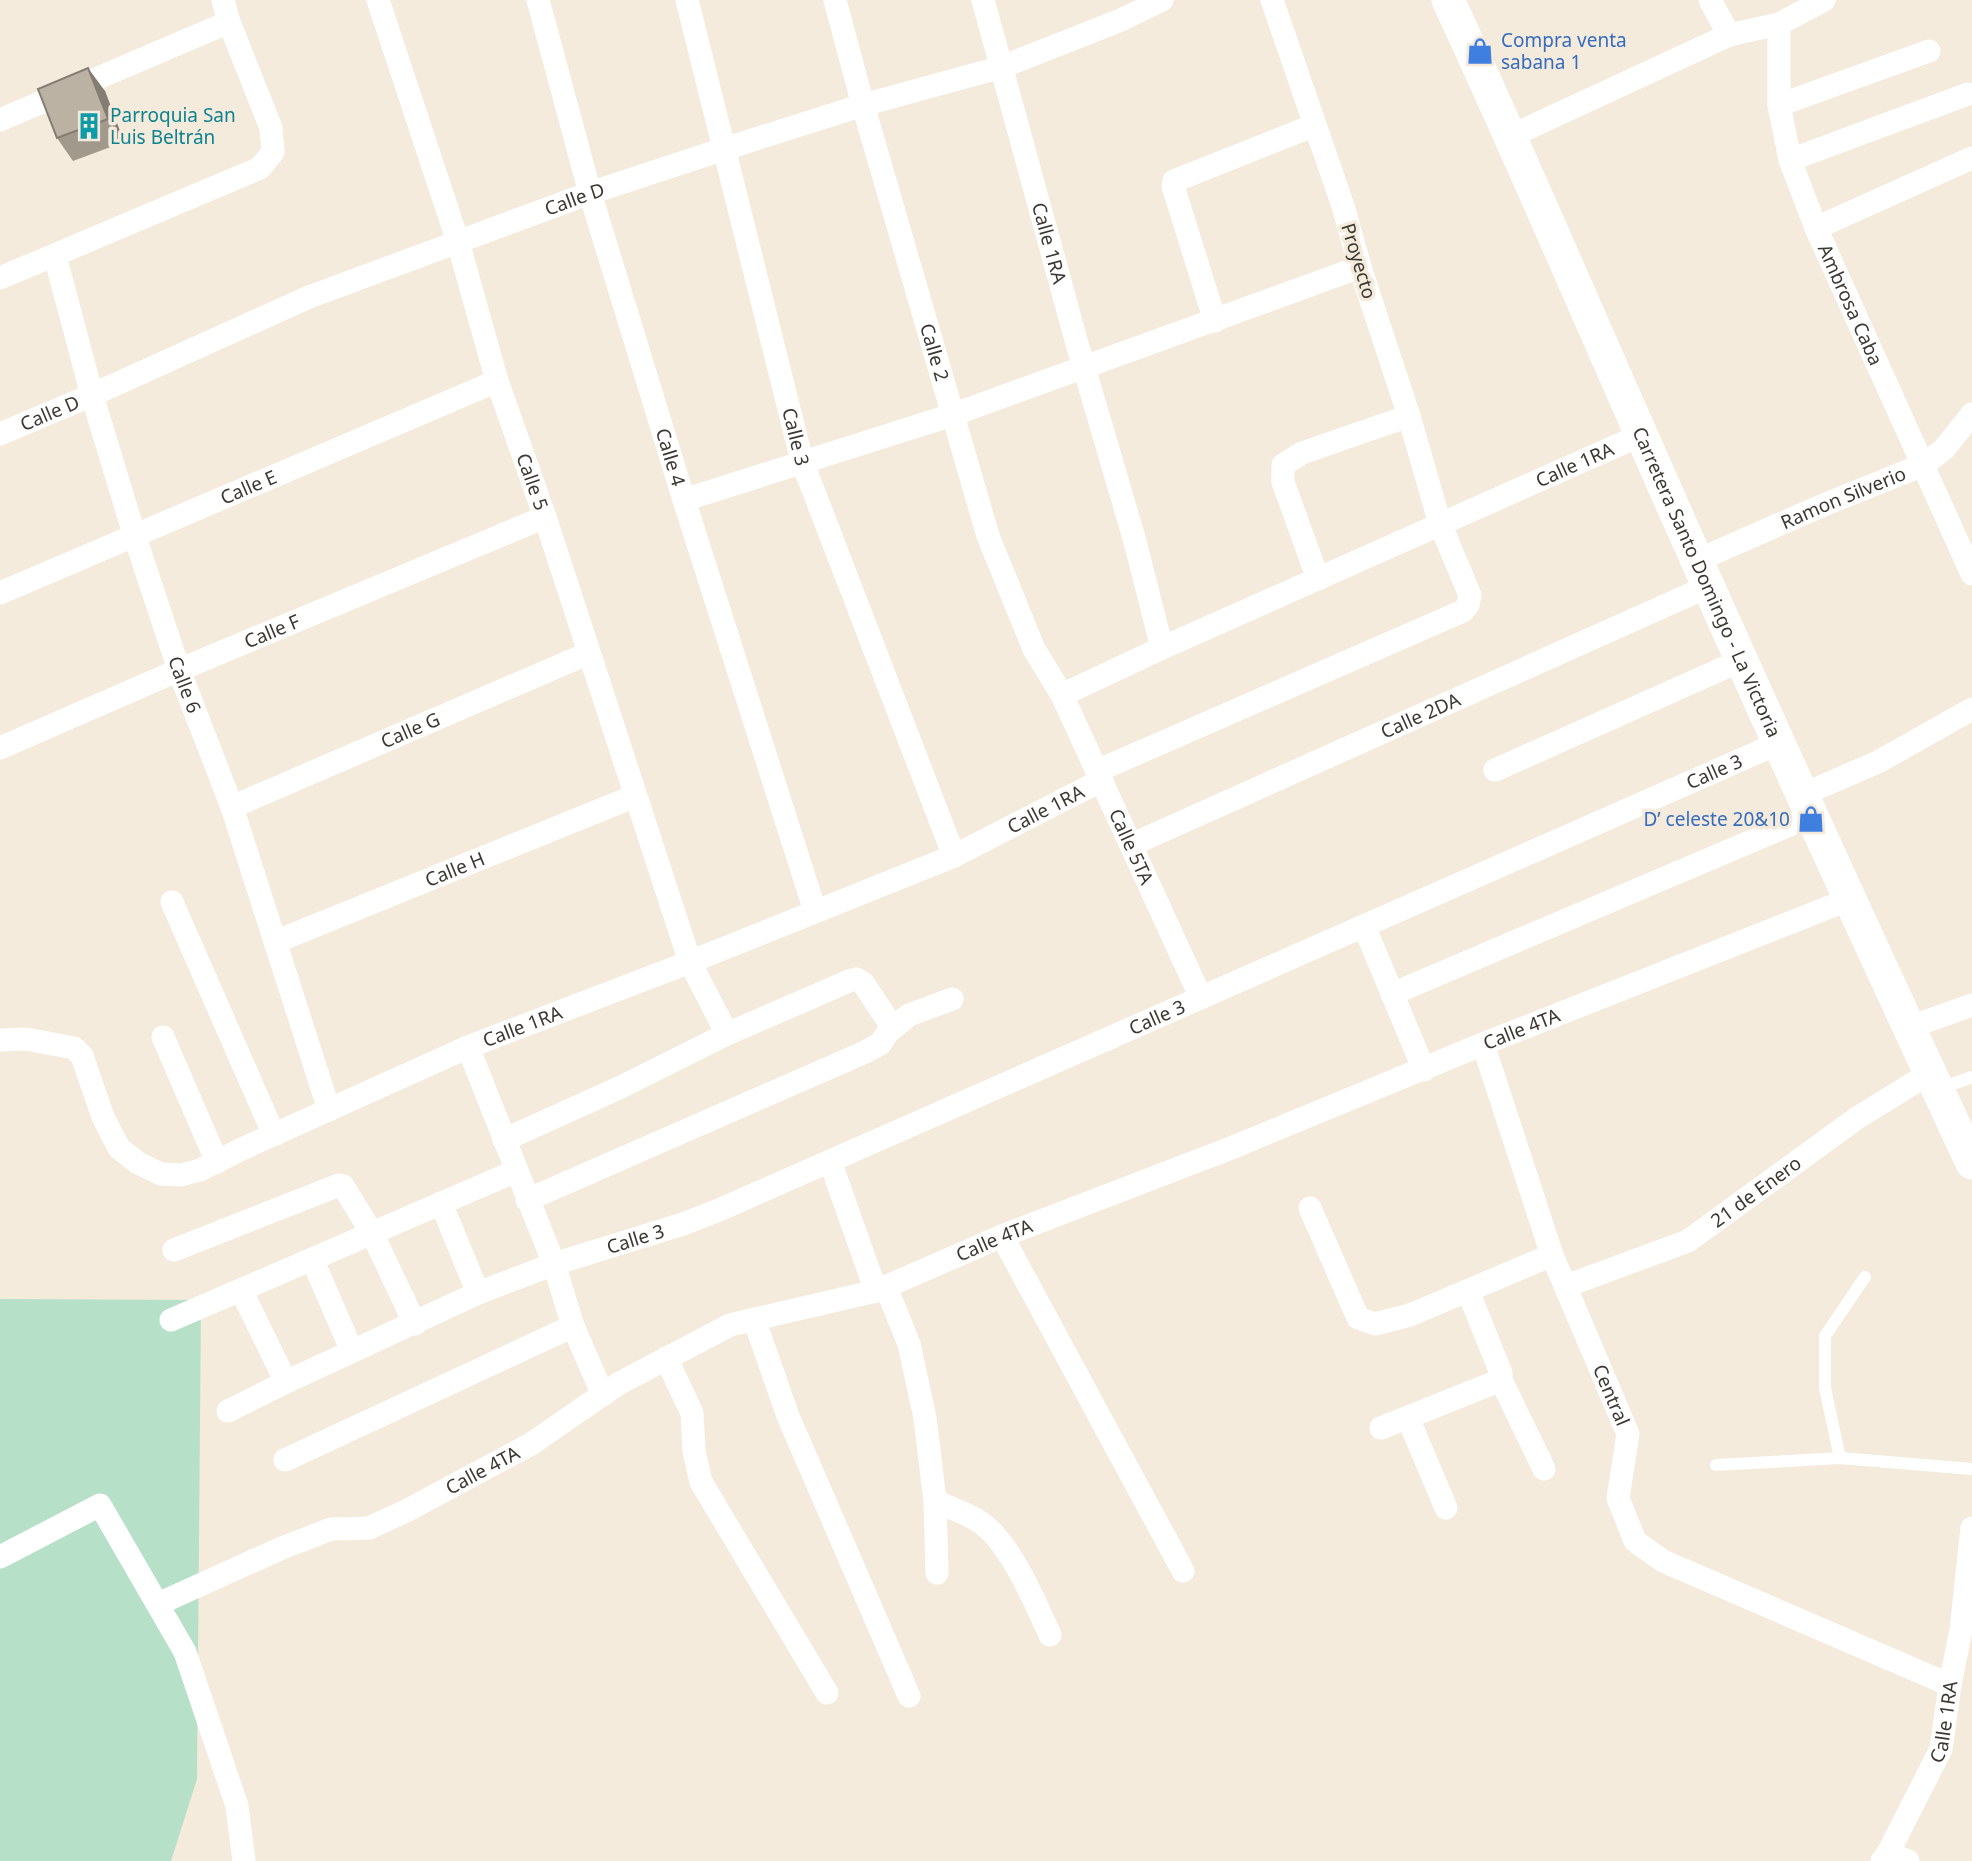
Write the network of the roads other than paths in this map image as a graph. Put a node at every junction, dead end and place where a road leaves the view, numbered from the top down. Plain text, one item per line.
1 (223, 0) edge
2 (379, 0) edge
3 (538, 0) edge
4 (687, 0) edge
5 (835, 0) edge
6 (983, 0) edge
7 (1161, 0) edge
8 (1272, 0) edge
9 (1448, 0) edge
10 (1710, 0) edge
11 (1825, 0) edge
12 (229, 22) junction
13 (1779, 24) junction
14 (1730, 35) junction
15 (1929, 51) dead end
16 (1002, 66) junction
17 (1968, 94) dead end
18 (863, 105) junction
19 (1779, 105) junction
20 (0, 120) edge
21 (1315, 125) junction
22 (1511, 136) junction
23 (723, 149) junction
24 (1972, 158) edge
25 (1790, 160) junction
26 (590, 193) junction
27 (1816, 228) junction
28 (458, 242) junction
29 (55, 256) junction
30 (1360, 267) junction
31 (0, 278) edge
32 (1215, 321) junction
33 (1085, 368) junction
34 (497, 381) junction
35 (92, 395) junction
36 (1972, 414) edge
37 (952, 415) junction
38 (1409, 416) junction
39 (0, 434) edge
40 (1641, 435) junction
41 (802, 461) junction
42 (1923, 465) junction
43 (684, 500) junction
44 (545, 517) junction
45 (1440, 524) junction
46 (134, 534) junction
47 (1703, 573) junction
48 (1972, 574) edge
49 (1318, 579) junction
50 (0, 593) edge
51 (1162, 648) junction
52 (589, 653) junction
53 (1742, 660) junction
54 (179, 670) junction
55 (1062, 695) junction
56 (1972, 709) edge
57 (1779, 743) junction
58 (0, 748) edge
59 (1496, 770) dead end
60 (1099, 776) junction
61 (635, 796) junction
62 (1808, 805) junction
63 (232, 807) junction
64 (1131, 845) junction
65 (954, 856) junction
66 (1850, 899) junction
67 (172, 902) dead end
68 (815, 911) junction
69 (1364, 926) junction
70 (275, 942) junction
71 (690, 962) junction
72 (1392, 994) junction
73 (1201, 998) junction
74 (951, 999) dead end
75 (1972, 1005) edge
76 (1910, 1027) junction
77 (893, 1028) junction
78 (727, 1034) junction
79 (163, 1037) dead end
80 (0, 1040) edge
81 (1483, 1044) junction
82 (468, 1047) junction
83 (1424, 1070) junction
84 (1972, 1077) edge
85 (1934, 1081) junction
86 (329, 1110) junction
87 (274, 1135) junction
88 (504, 1140) junction
89 (1971, 1156) edge
90 (830, 1161) junction
91 (217, 1162) junction
92 (516, 1171) junction
93 (527, 1200) junction
94 (441, 1203) junction
95 (1310, 1208) dead end
96 (372, 1233) junction
97 (1002, 1236) junction
98 (174, 1250) dead end
99 (1552, 1255) junction
100 (312, 1259) junction
101 (554, 1264) junction
102 (1865, 1277) dead end
103 (1566, 1286) junction
104 (881, 1289) junction
105 (241, 1290) junction
106 (1468, 1292) junction
107 (478, 1293) junction
108 (754, 1319) junction
109 (171, 1320) dead end
110 (415, 1324) junction
111 (573, 1325) junction
112 (352, 1351) junction
113 (666, 1358) junction
114 (1501, 1380) junction
115 (286, 1382) junction
116 (603, 1395) junction
117 (228, 1411) dead end
118 (1408, 1418) junction
119 (1381, 1428) dead end
120 (1840, 1458) junction
121 (285, 1460) dead end
122 (1716, 1465) dead end
123 (1972, 1468) edge
124 (1544, 1469) dead end
125 (935, 1501) junction
126 (1446, 1508) dead end
127 (1972, 1528) edge
128 (0, 1557) edge
129 (1183, 1571) dead end
130 (937, 1573) dead end
131 (158, 1604) junction
132 (1050, 1635) dead end
133 (1950, 1685) junction
134 (827, 1693) dead end
135 (909, 1696) dead end
136 (1893, 1858) edge
137 (244, 1861) edge

1 - 12 street
2 - 28 street, Calle 5
3 - 26 street, Calle 4
4 - 23 street, Calle 3
5 - 18 street, Calle 2
6 - 16 street, Calle 1RA
7 - 16 street, Calle D
8 - 21 street, Proyecto
9 - 22 main road, Carretera Santo Domingo - La Victoria
10 - 14 street
11 - 13 street
12 - 20 street
12 - 29 street
13 - 14 street
13 - 19 street, Ambrosa Caba
14 - 22 street
15 - 19 street
16 - 18 street, Calle D
16 - 33 street, Calle 1RA
17 - 25 street
18 - 23 street, Calle D
18 - 37 street, Calle 2
19 - 25 street, Ambrosa Caba
21 - 30 street, Proyecto
21 - 32 street
22 - 40 main road, Carretera Santo Domingo - La Victoria
23 - 26 street, Calle D
23 - 41 street, Calle 3
24 - 27 street
25 - 27 street, Ambrosa Caba
26 - 28 street, Calle D
26 - 43 street, Calle 4
27 - 42 street, Ambrosa Caba
28 - 34 street, Calle 5
28 - 35 street, Calle D
29 - 31 street
29 - 35 street, Calle 6
30 - 32 street
30 - 38 street, Proyecto
32 - 33 street
33 - 37 street
33 - 51 street, Calle 1RA
34 - 44 street, Calle 5
34 - 46 street, Calle E
35 - 39 street, Calle D
35 - 46 street, Calle 6
36 - 42 street, Ramon Silverio
37 - 41 street
37 - 55 street, Calle 2
38 - 45 street, Proyecto
38 - 49 street
40 - 45 street, Calle 1RA
40 - 47 main road, Carretera Santo Domingo - La Victoria
41 - 43 street
41 - 65 street, Calle 3
42 - 47 street, Ramon Silverio
42 - 48 street, Ambrosa Caba
43 - 68 street, Calle 4
44 - 52 street, Calle 5
44 - 54 street, Calle F
45 - 49 street, Calle 1RA
45 - 60 street, Calle 1RA
46 - 50 street, Calle E
46 - 54 street, Calle 6
47 - 53 main road, Carretera Santo Domingo - La Victoria
47 - 64 street, Calle 2DA
49 - 51 street, Calle 1RA
51 - 55 street, Calle 1RA
52 - 61 street, Calle 5
52 - 63 street, Calle G
53 - 57 main road, Carretera Santo Domingo - La Victoria
53 - 59 street
54 - 58 street, Calle F
54 - 63 street, Calle 6
55 - 60 street, Calle 5TA
56 - 62 street
57 - 62 main road, Carretera Santo Domingo - La Victoria
57 - 69 street, Calle 3
60 - 64 street, Calle 5TA
60 - 65 street, Calle 1RA
61 - 70 street, Calle H
61 - 71 street, Calle 5
62 - 66 main road, Carretera Santo Domingo - La Victoria
62 - 72 street
63 - 70 street, Calle 6
64 - 73 street, Calle 5TA
65 - 68 street, Calle 1RA
66 - 76 main road, Carretera Santo Domingo - La Victoria
66 - 81 street, Calle 4TA
67 - 87 street
68 - 71 street, Calle 1RA
69 - 72 street
69 - 73 street, Calle 3
70 - 86 street, Calle 6
71 - 78 street, Calle 5
71 - 82 street, Calle 1RA
72 - 83 street
73 - 90 street, Calle 3
74 - 77 street
75 - 76 street
76 - 85 main road, Carretera Santo Domingo - La Victoria
77 - 78 street
77 - 93 street
78 - 88 street
79 - 91 street
80 - 91 street, Calle 1RA
81 - 83 street, Calle 4TA
81 - 99 street, Central
82 - 86 street, Calle 1RA
82 - 88 street
83 - 97 street, Calle 4TA
84 - 85 lane
85 - 89 main road, Carretera Santo Domingo - La Victoria
85 - 103 street, 21 de Enero
86 - 87 street, Calle 1RA
87 - 91 street, Calle 1RA
88 - 92 street
90 - 101 street, Calle 3
90 - 104 street
92 - 93 street
92 - 94 street
93 - 101 street
94 - 96 street
94 - 107 street
95 - 106 street
96 - 98 street
96 - 100 street
96 - 110 street
97 - 104 street, Calle 4TA
97 - 129 street
99 - 103 street, Central
99 - 106 street
100 - 105 street
100 - 112 street
101 - 107 street, Calle 3
101 - 111 street
102 - 120 lane
103 - 133 street, Central
104 - 108 street, Calle 4TA
104 - 125 street
105 - 109 street
105 - 115 street
106 - 114 street
107 - 110 street, Calle 3
108 - 113 street, Calle 4TA
108 - 135 street
110 - 112 street, Calle 3
111 - 116 street
111 - 121 street
112 - 115 street, Calle 3
113 - 116 street, Calle 4TA
113 - 134 street
114 - 118 street
114 - 124 street
115 - 117 street, Calle 3
116 - 131 street, Calle 4TA
118 - 119 street
118 - 126 street
120 - 122 lane
120 - 123 lane
125 - 130 street
125 - 132 street
127 - 133 street, Calle 1RA
128 - 131 street
131 - 137 street
133 - 136 street, Calle 1RA

